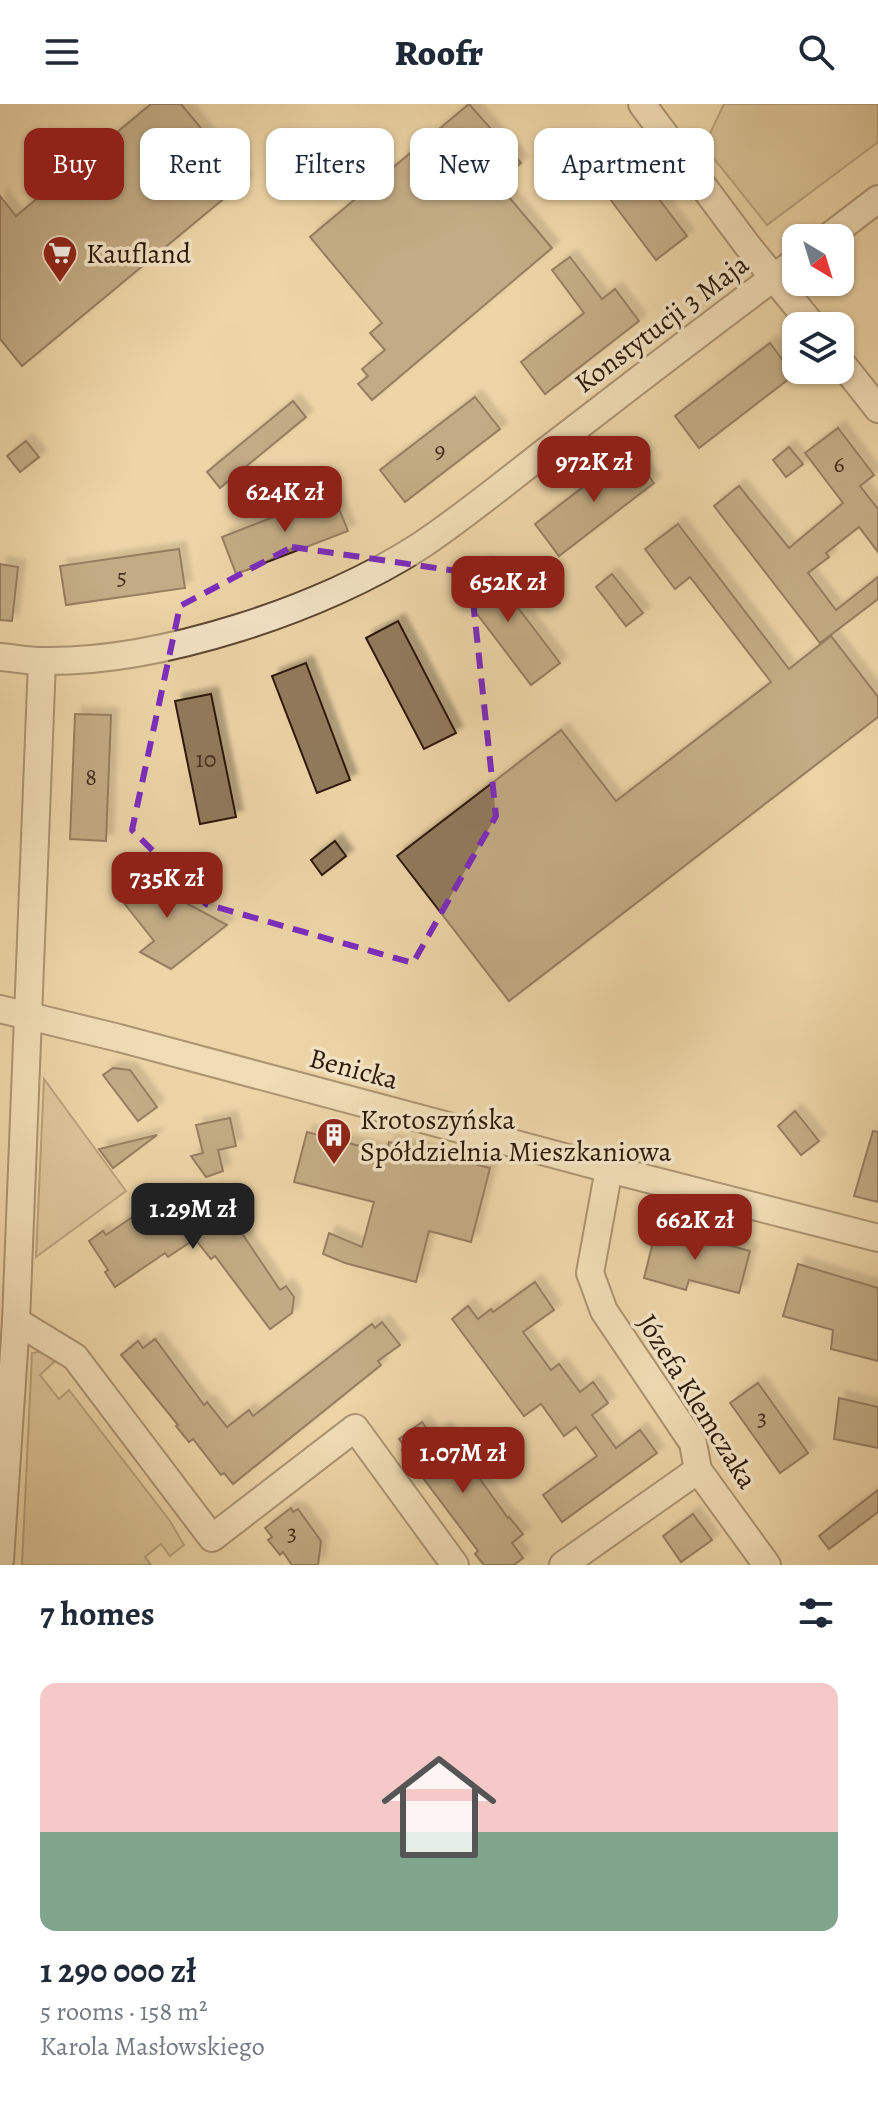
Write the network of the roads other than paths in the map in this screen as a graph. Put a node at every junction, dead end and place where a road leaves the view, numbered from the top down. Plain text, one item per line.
1 (642, 104) edge
2 (878, 199) edge
3 (845, 224) edge
4 (782, 272) edge
5 (774, 278) junction
6 (802, 312) edge
7 (854, 379) edge
8 (878, 409) edge
9 (0, 657) edge
10 (42, 661) junction
11 (0, 1009) edge
12 (26, 1017) junction
13 (609, 1169) junction
14 (878, 1238) edge
15 (16, 1321) junction
16 (698, 1470) junction
17 (0, 1560) edge
18 (455, 1565) edge
19 (563, 1565) edge
20 (767, 1565) edge

1 - 5 street
2 - 3 street
4 - 5 street, Konstytucji 3 Maja
5 - 6 street
5 - 10 street, Konstytucji 3 Maja
7 - 8 street
9 - 10 street, Konstytucji 3 Maja
10 - 12 street
11 - 12 street, Benicka
12 - 13 street, Benicka
12 - 15 street
13 - 14 street, Benicka
13 - 16 street, Józefa Klemczaka
15 - 17 street
15 - 18 street
16 - 19 street
16 - 20 street, Józefa Klemczaka

